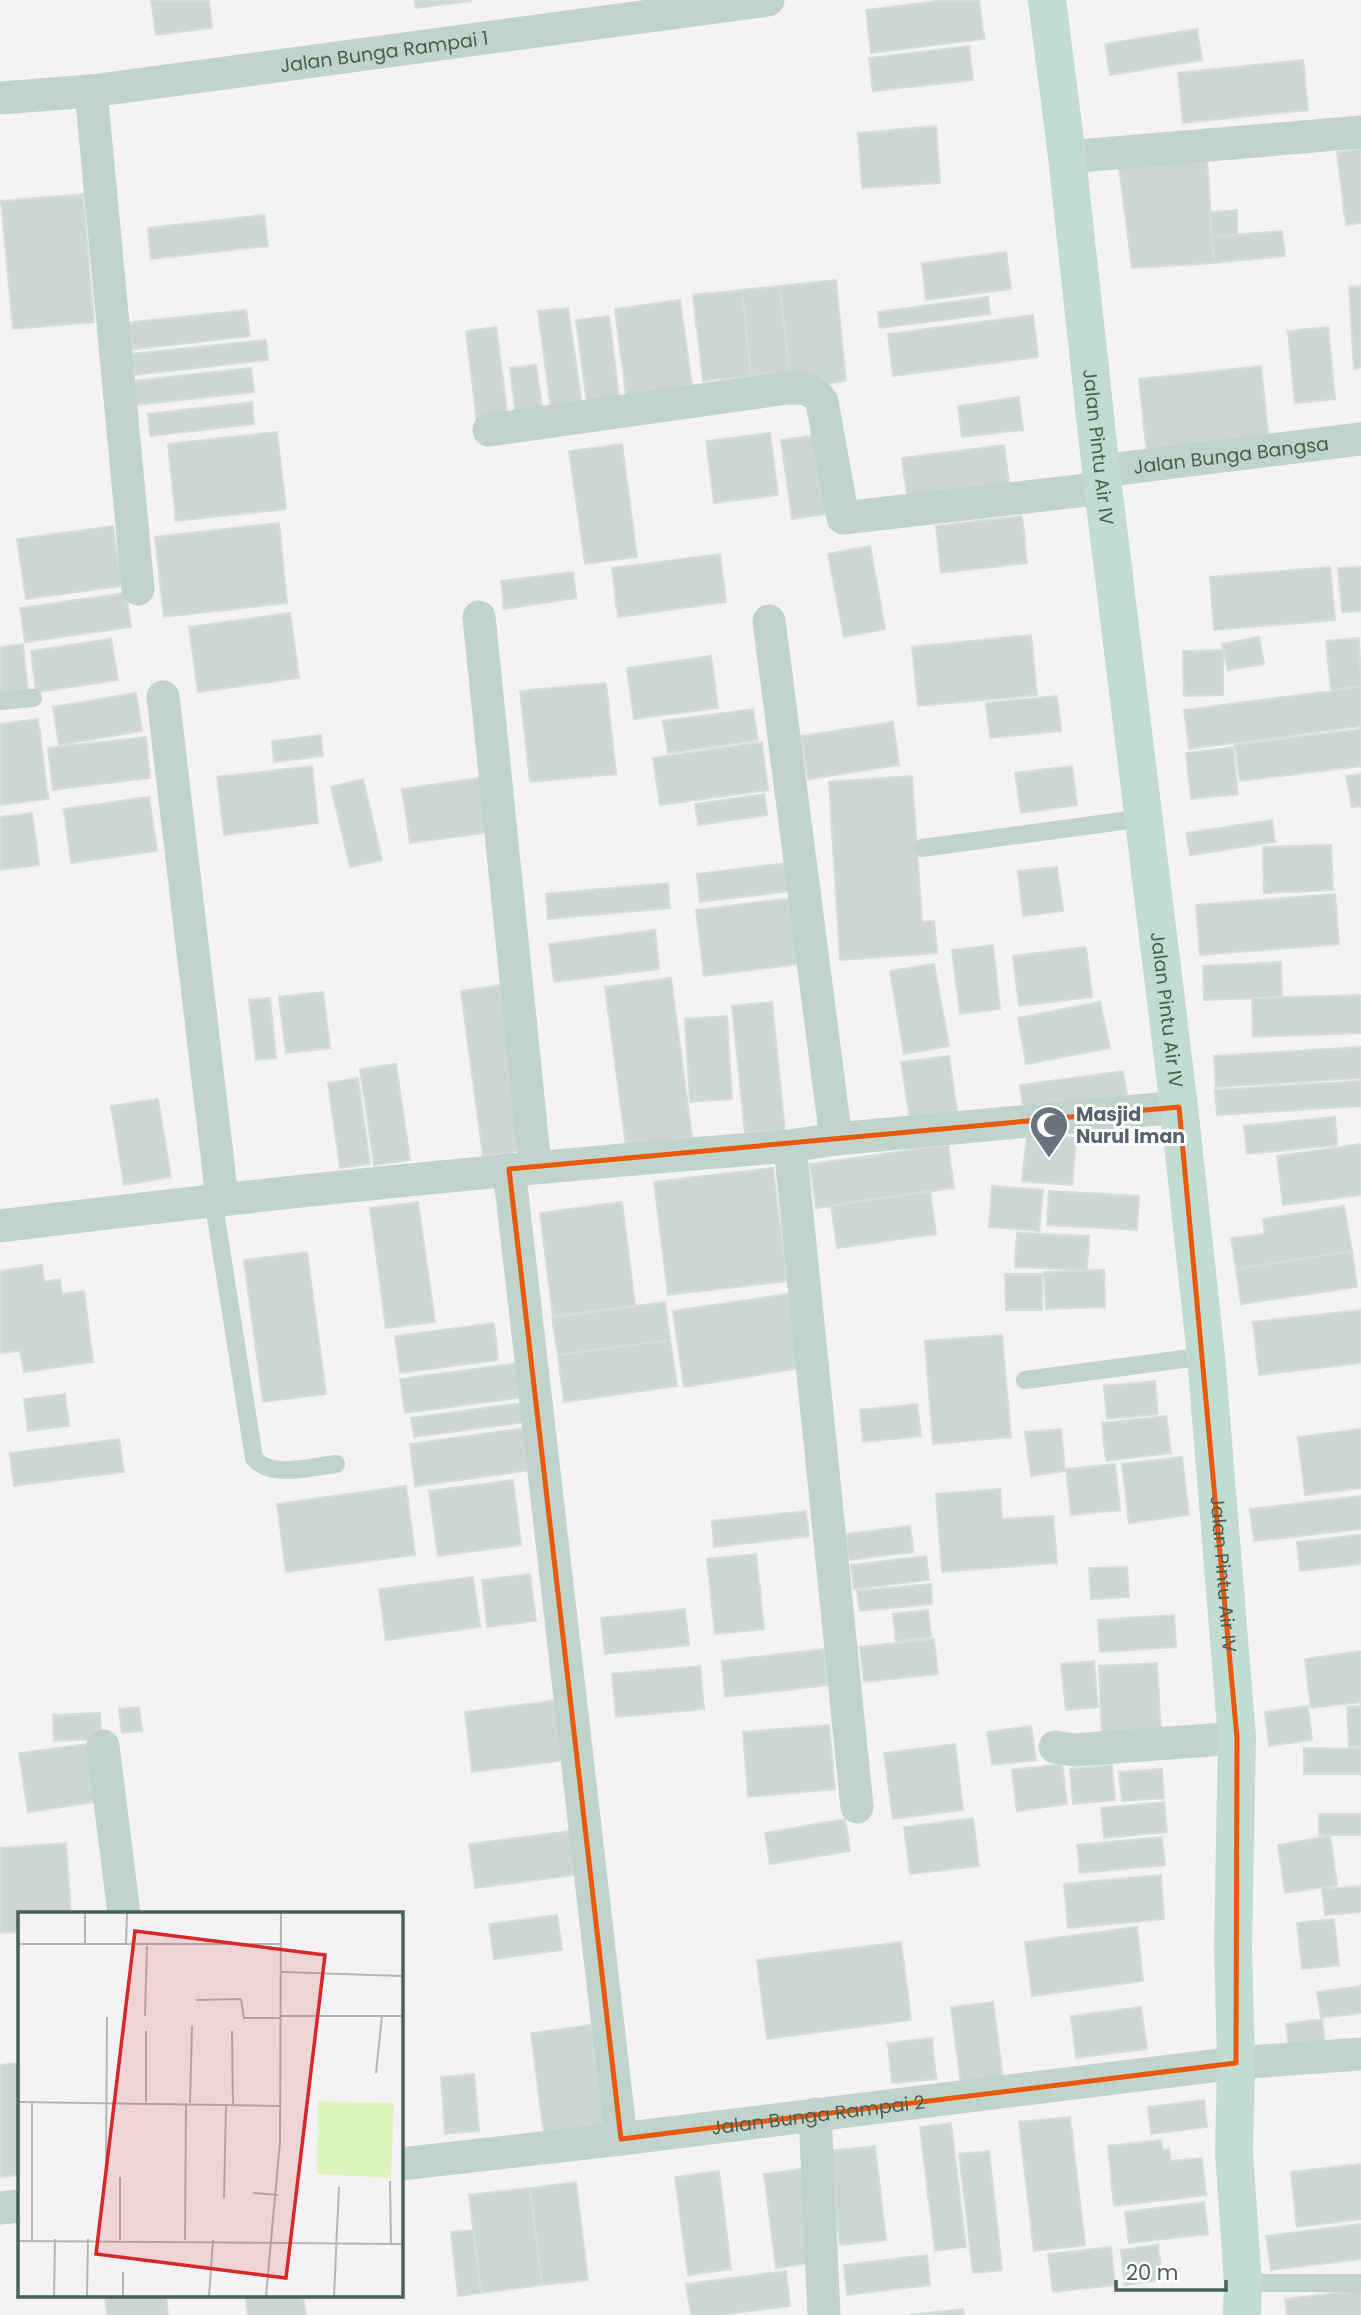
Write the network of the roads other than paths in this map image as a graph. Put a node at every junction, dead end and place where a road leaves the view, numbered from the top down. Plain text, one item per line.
1 (768, 0) edge
2 (1047, 0) edge
3 (92, 91) junction
4 (0, 98) edge
5 (1361, 132) edge
6 (1067, 157) junction
7 (489, 430) dead end
8 (1361, 439) edge
9 (1103, 480) junction
10 (138, 589) dead end
11 (479, 617) dead end
12 (769, 621) dead end
13 (163, 697) dead end
14 (33, 698) dead end
15 (0, 701) edge
16 (1144, 818) junction
17 (922, 848) dead end
18 (1180, 1107) junction
19 (836, 1139) junction
20 (790, 1146) junction
21 (522, 1168) junction
22 (218, 1199) junction
23 (0, 1226) edge
24 (1206, 1356) junction
25 (1025, 1380) dead end
26 (336, 1464) dead end
27 (1237, 1738) junction
28 (103, 1746) dead end
29 (1055, 1747) dead end
30 (857, 1807) dead end
31 (124, 1912) edge
32 (1361, 2054) edge
33 (1236, 2063) junction
34 (815, 2115) junction
35 (621, 2139) junction
36 (402, 2164) edge
37 (18, 2206) edge
38 (0, 2208) edge
39 (1361, 2283) edge
40 (1242, 2299) edge
41 (824, 2315) edge

1 - 3 street, Jalan Bunga Rampai 1
2 - 6 main road, Jalan Pintu Air IV
3 - 4 street, Jalan Bunga Rampai 1
3 - 10 street
5 - 6 street
6 - 9 main road, Jalan Pintu Air IV
7 - 9 street, Jalan Bunga Bangsa
8 - 9 street, Jalan Bunga Bangsa
9 - 16 main road, Jalan Pintu Air IV
11 - 21 street
12 - 19 street
13 - 22 street
14 - 15 lane
16 - 17 lane
16 - 18 main road, Jalan Pintu Air IV
18 - 19 street
18 - 24 main road, Jalan Pintu Air IV
19 - 20 street
20 - 21 street
20 - 30 street
21 - 22 street
21 - 35 street
22 - 23 street
22 - 26 lane
24 - 25 lane
24 - 27 main road, Jalan Pintu Air IV
27 - 29 street
27 - 33 main road, Jalan Pintu Air IV
28 - 31 street
32 - 33 street, Jalan Bunga Rampai 2
33 - 34 street, Jalan Bunga Rampai 2
33 - 40 main road, Jalan Pintu Air IV
34 - 35 street, Jalan Bunga Rampai 2
34 - 41 street
35 - 36 street, Jalan Bunga Rampai 2
37 - 38 street
39 - 40 lane

